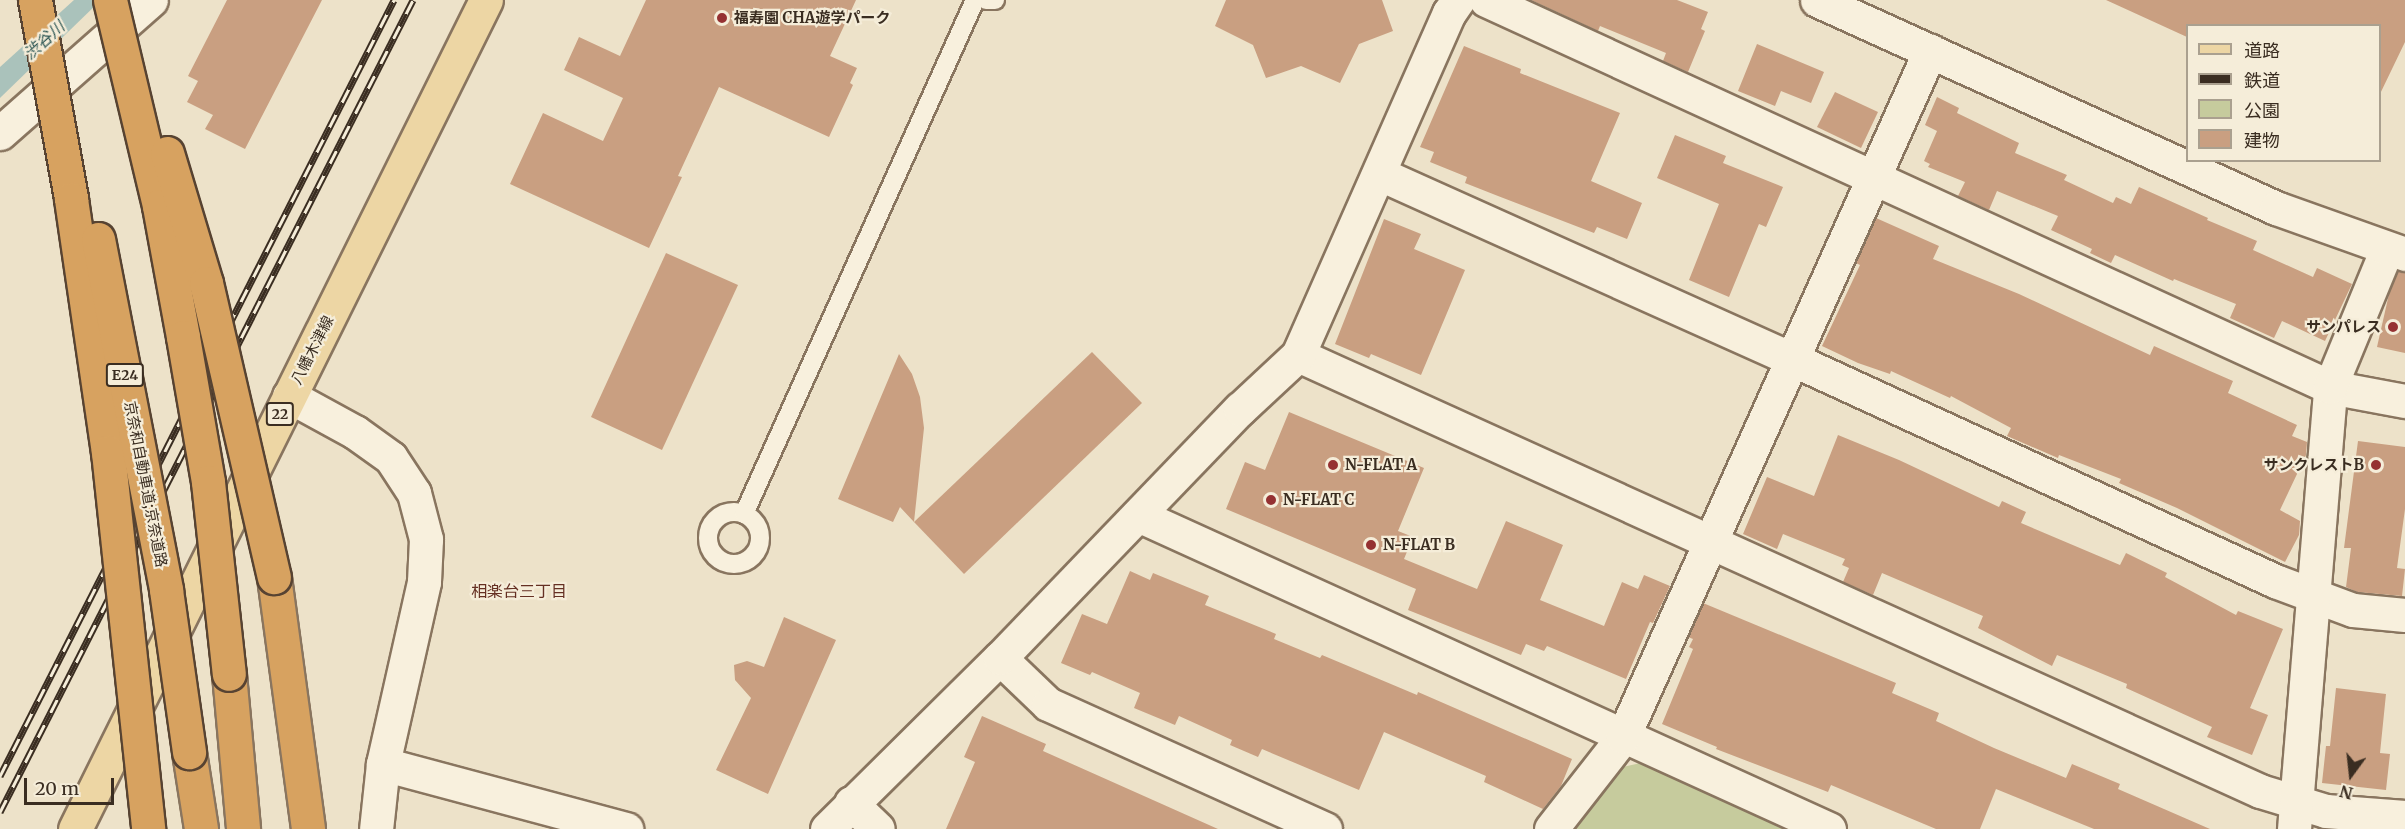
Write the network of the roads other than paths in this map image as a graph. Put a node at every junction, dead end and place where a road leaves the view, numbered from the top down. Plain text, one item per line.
1 (35, 0) edge
2 (51, 0) edge
3 (110, 0) edge
4 (116, 0) edge
5 (151, 0) edge
6 (486, 0) edge
7 (975, 0) edge
8 (986, 0) edge
9 (995, 0) edge
10 (1458, 0) edge
11 (1486, 0) edge
12 (1817, 0) edge
13 (1930, 51) junction
14 (0, 133) edge
15 (1380, 174) junction
16 (1874, 178) junction
17 (2396, 252) edge
18 (1298, 355) junction
19 (1792, 359) junction
20 (2330, 387) junction
21 (289, 396) junction
22 (2405, 401) edge
23 (744, 514) dead end
24 (1138, 515) junction
25 (1709, 542) junction
26 (2313, 595) junction
27 (2405, 615) edge
28 (1000, 658) junction
29 (1623, 736) junction
30 (383, 764) junction
31 (851, 803) junction
32 (2295, 817) edge
33 (2405, 817) edge
34 (623, 828) edge
35 (75, 829) edge
36 (148, 829) edge
37 (201, 829) edge
38 (243, 829) edge
39 (308, 829) edge
40 (376, 829) edge
41 (827, 829) edge
42 (878, 829) edge
43 (1325, 829) edge
44 (1551, 829) edge
45 (1829, 829) edge

1 - 36 highway, bridge
2 - 37 highway, 京奈和自動車道;京奈道路 / E24, bridge
3 - 38 highway, bridge
4 - 39 highway, bridge
5 - 14 street
6 - 21 main road, 八幡木津線 / 22
7 - 23 lane
8 - 9 lane
10 - 15 street
11 - 16 street
12 - 13 street
13 - 16 street
13 - 17 street
15 - 18 street
15 - 19 street
16 - 19 street
16 - 20 street
17 - 20 street
18 - 24 street
18 - 25 street
19 - 25 street
19 - 26 street
20 - 22 street
20 - 26 street
21 - 30 street
21 - 35 main road, 八幡木津線 / 22
24 - 28 street
24 - 29 street
25 - 29 street
25 - 32 street
26 - 27 street
26 - 32 street
28 - 31 street
28 - 43 street
29 - 44 street
29 - 45 street
30 - 34 street
30 - 40 street
31 - 41 street
31 - 42 street
32 - 33 street

